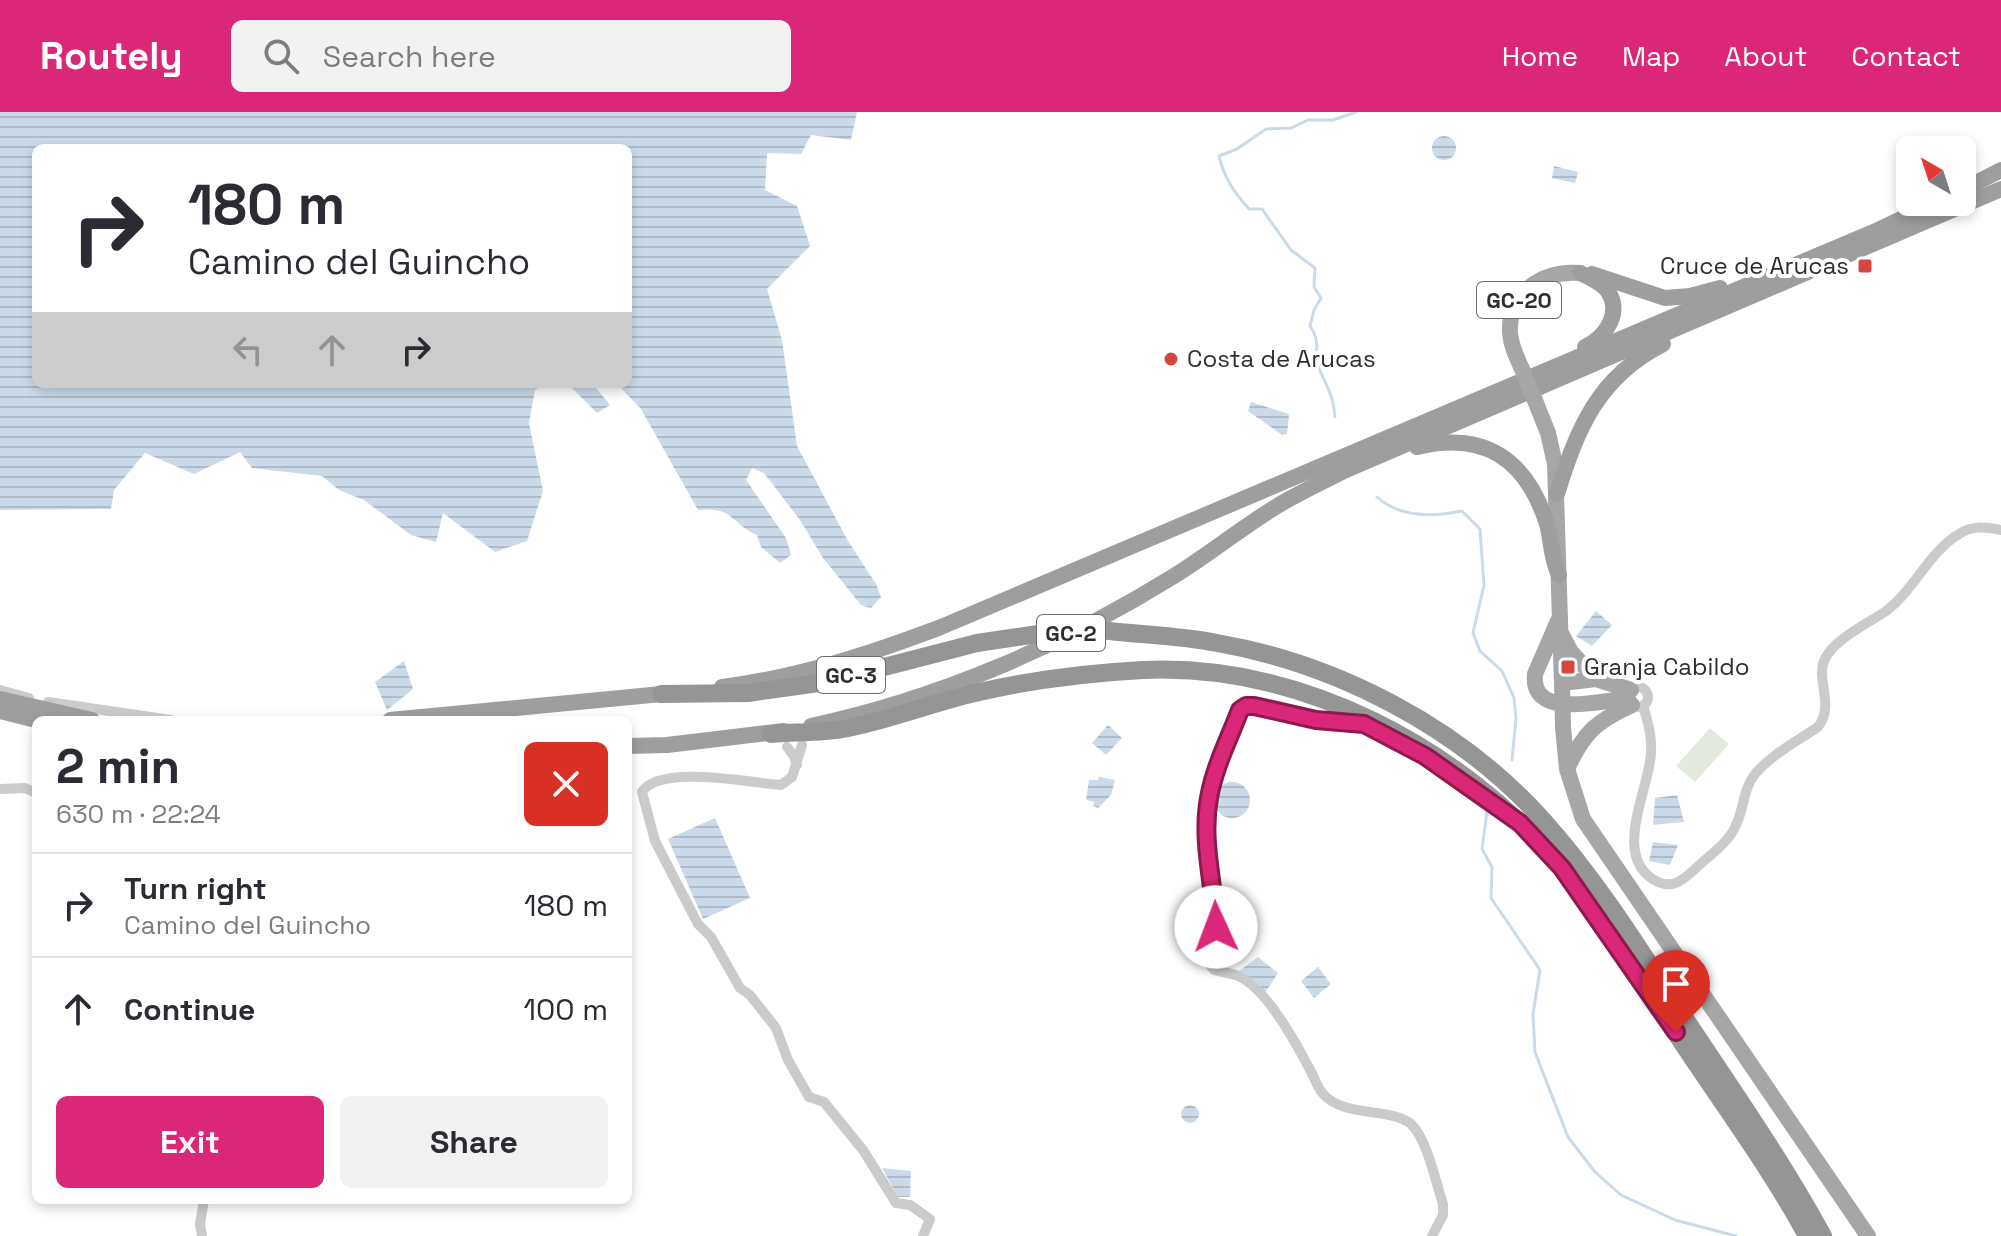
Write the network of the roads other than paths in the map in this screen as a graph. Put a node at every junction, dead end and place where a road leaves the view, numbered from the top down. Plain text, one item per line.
1 (2001, 170) edge
2 (1976, 183) edge
3 (2001, 189) edge
4 (1908, 216) edge
5 (1580, 273) junction
6 (1764, 278) junction
7 (1724, 308) junction
8 (1378, 450) junction
9 (1557, 494) junction
10 (2001, 530) edge
11 (1559, 575) junction
12 (1560, 615) junction
13 (1109, 631) tunnel mouth
14 (1038, 634) tunnel mouth
15 (1562, 634) junction
16 (1596, 679) junction
17 (1562, 683) junction
18 (0, 690) edge
19 (661, 694) junction
20 (0, 699) edge
21 (1634, 700) junction
22 (0, 711) edge
23 (1321, 714) joint
24 (74, 716) edge
25 (144, 716) edge
26 (432, 716) edge
27 (32, 719) edge
28 (771, 734) junction
29 (802, 745) dead end
30 (632, 746) edge
31 (787, 747) dead end
32 (797, 765) junction
33 (1567, 769) junction
34 (0, 789) edge
35 (32, 791) edge
36 (1520, 823) junction
37 (203, 1204) edge
38 (202, 1236) edge
39 (923, 1236) edge
40 (1432, 1236) edge
41 (1807, 1236) edge
42 (1823, 1236) edge
43 (1868, 1236) edge

1 - 2 highway
3 - 7 highway, GC-2
4 - 6 highway, GC-2
5 - 6 highway
5 - 8 highway
5 - 9 main road, GC-20, bridge
6 - 8 highway, GC-2
7 - 8 highway, GC-2
7 - 9 highway
8 - 11 highway
8 - 19 highway, GC-2
8 - 28 highway, GC-2
9 - 11 main road, GC-20
10 - 21 street
11 - 12 main road, GC-20
12 - 15 main road, GC-20
12 - 21 main road
13 - 42 highway
14 - 19 highway, GC-3
15 - 16 main road
15 - 17 main road, GC-20
16 - 17 main road
16 - 21 main road
17 - 33 main road, GC-20, bridge
18 - 25 street
19 - 26 highway, GC-2
20 - 24 highway
21 - 33 main road
22 - 27 highway
23 - 36 highway
23 - 40 street
28 - 30 highway, GC-2
28 - 36 highway, GC-3
29 - 32 street
31 - 32 street
32 - 39 street
33 - 43 main road, GC-20
34 - 35 street
36 - 41 highway, GC-3
37 - 38 street

